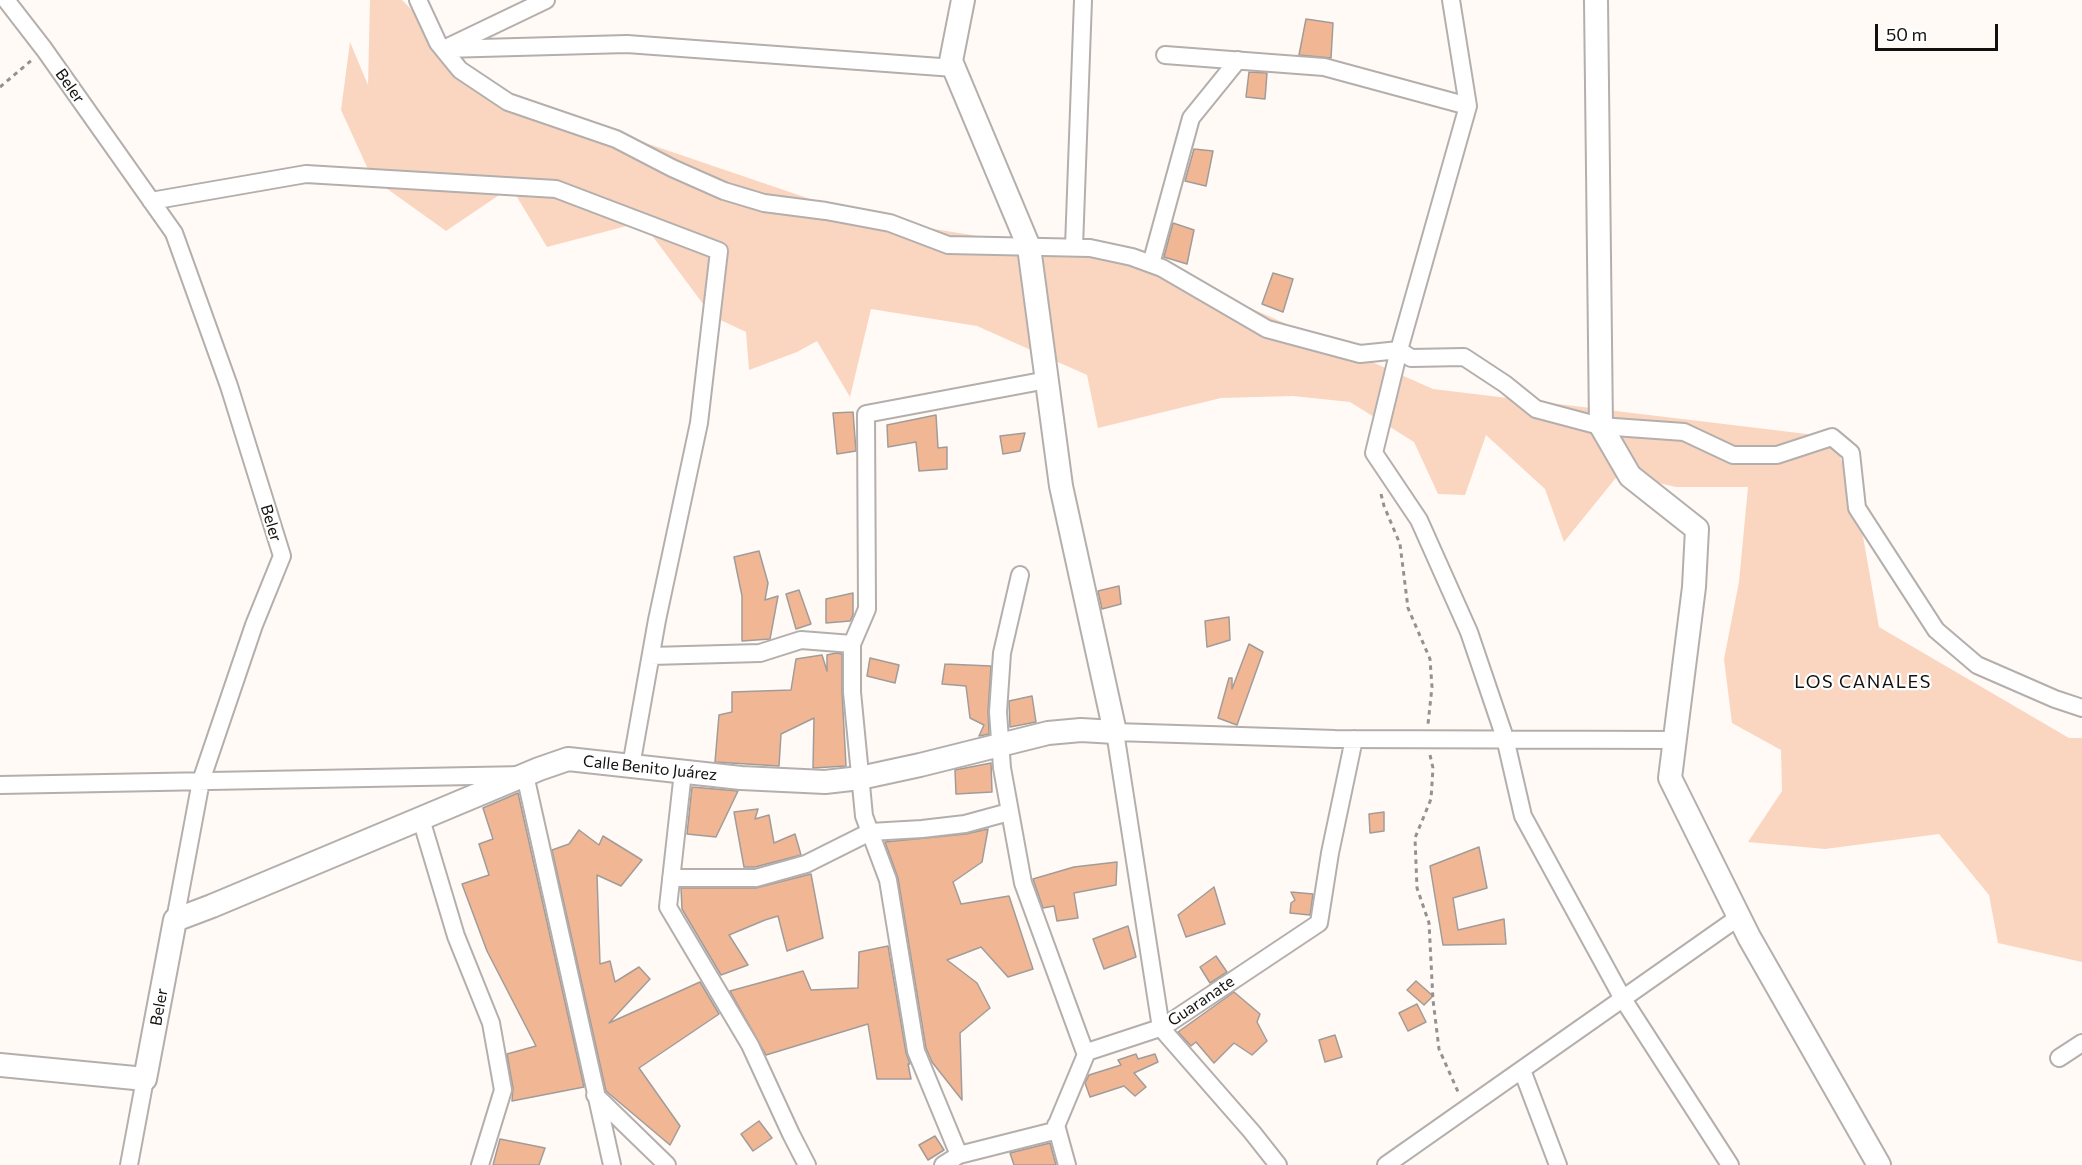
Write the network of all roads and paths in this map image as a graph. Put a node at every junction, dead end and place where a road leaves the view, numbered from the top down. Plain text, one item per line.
1 (6, 0) edge
2 (418, 0) edge
3 (546, 0) edge
4 (963, 0) edge
5 (1083, 0) edge
6 (1451, 0) edge
7 (1596, 0) edge
8 (44, 49) junction
9 (444, 49) junction
10 (1165, 55) dead end
11 (1238, 60) junction
12 (954, 68) junction
13 (0, 87) edge
14 (1468, 106) junction
15 (151, 201) junction
16 (1029, 247) junction
17 (1074, 247) junction
18 (1151, 264) junction
19 (1399, 350) junction
20 (1047, 380) junction
21 (1601, 426) junction
22 (1020, 575) dead end
23 (852, 644) junction
24 (651, 656) junction
25 (2082, 708) edge
26 (1115, 732) junction
27 (1505, 738) junction
28 (1354, 739) junction
29 (1674, 740) junction
30 (1001, 746) junction
31 (631, 766) junction
32 (683, 772) junction
33 (525, 775) junction
34 (860, 778) junction
35 (201, 781) junction
36 (0, 785) edge
37 (1009, 812) junction
38 (421, 819) junction
39 (870, 831) junction
40 (672, 878) junction
41 (1739, 917) junction
42 (175, 920) junction
43 (1623, 999) junction
44 (1161, 1028) junction
45 (2082, 1043) edge
46 (1086, 1054) junction
47 (2059, 1058) dead end
48 (0, 1065) edge
49 (1522, 1070) junction
50 (145, 1079) junction
51 (595, 1094) junction
52 (1056, 1125) junction
53 (959, 1155) junction
54 (129, 1165) edge
55 (480, 1165) edge
56 (612, 1165) edge
57 (667, 1165) edge
58 (807, 1165) edge
59 (943, 1165) edge
60 (1067, 1165) edge
61 (1278, 1165) edge
62 (1386, 1165) edge
63 (1558, 1165) edge
64 (1730, 1165) edge
65 (1879, 1165) edge

1 - 8 street, Beler
2 - 9 street
3 - 9 street
4 - 12 main road
5 - 17 street
6 - 14 street
7 - 21 main road
8 - 13 path
8 - 15 street, Beler
9 - 12 street
9 - 16 street
10 - 11 street
11 - 14 street
11 - 18 street
12 - 16 main road
14 - 19 street
15 - 24 street
15 - 35 street, Beler
16 - 17 street
16 - 20 main road
17 - 18 street
18 - 19 street
19 - 21 street
19 - 27 street
20 - 23 street
20 - 26 main road
21 - 25 street
21 - 29 main road
22 - 30 street
23 - 24 street
23 - 34 street
24 - 31 street
26 - 28 street
26 - 30 main road, Calle Benito Juárez
26 - 44 street
27 - 28 street
27 - 29 street
27 - 43 street
28 - 44 street, Guaranate
29 - 41 main road
30 - 34 main road, Calle Benito Juárez
30 - 37 street
31 - 32 main road, Calle Benito Juárez
31 - 33 main road, Calle Benito Juárez
32 - 34 main road, Calle Benito Juárez
32 - 40 street
33 - 35 street
33 - 38 main road, Calle Benito Juárez
33 - 51 street
34 - 39 street
35 - 36 street
35 - 42 street, Beler
37 - 39 street
37 - 46 street
38 - 42 main road, Calle Benito Juárez
38 - 55 street
39 - 40 street
39 - 53 street
40 - 58 street
41 - 43 street
41 - 65 main road
42 - 50 main road, Beler
43 - 49 street
43 - 64 street
44 - 46 street, Guaranate
44 - 61 street
45 - 47 street
46 - 52 street
48 - 50 main road
49 - 62 street
49 - 63 street
50 - 54 street, Beler
51 - 56 street
51 - 57 street
52 - 53 street
52 - 60 street
53 - 59 street

